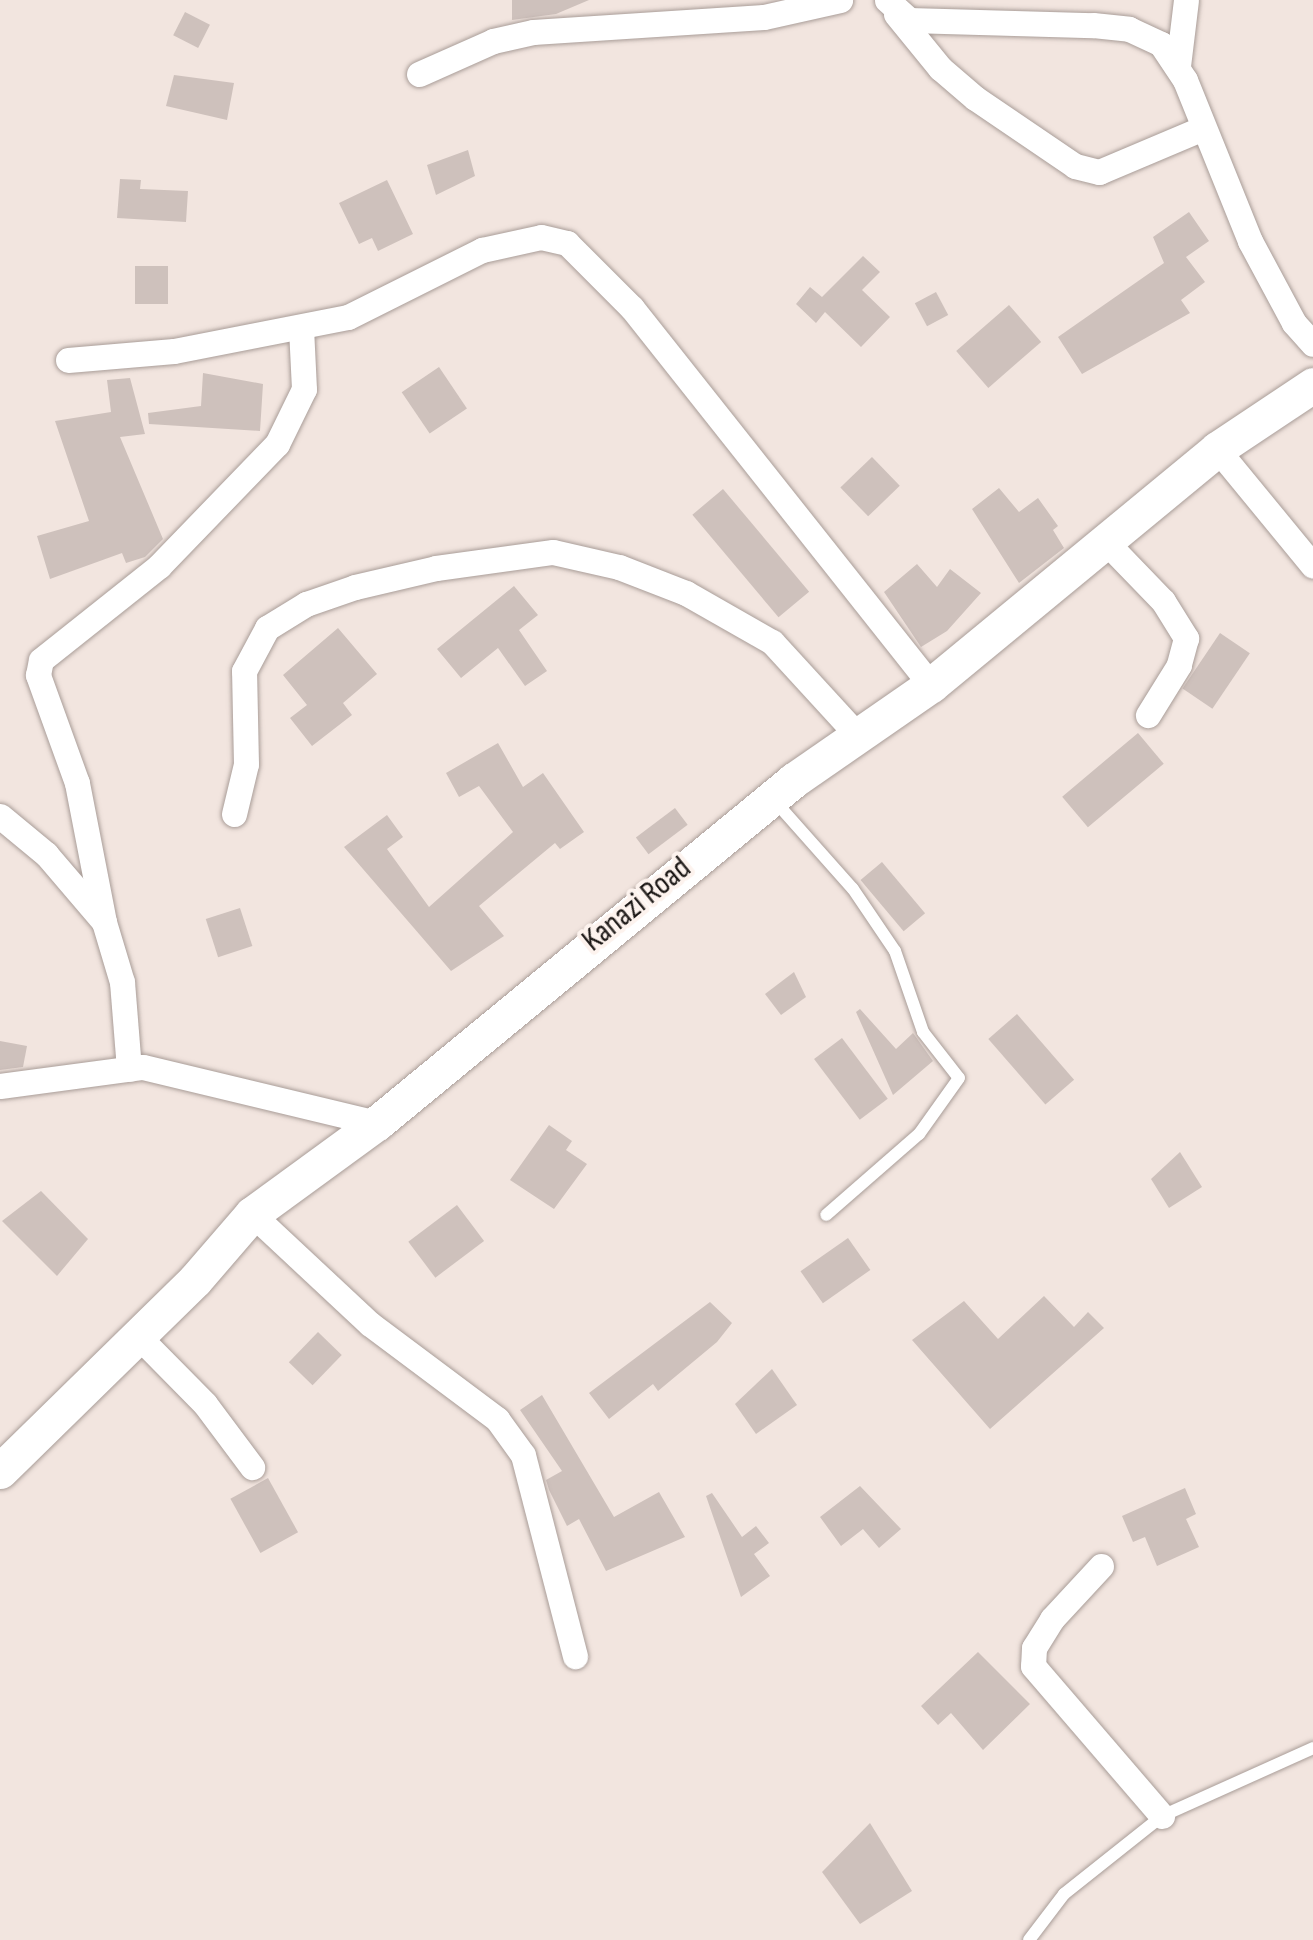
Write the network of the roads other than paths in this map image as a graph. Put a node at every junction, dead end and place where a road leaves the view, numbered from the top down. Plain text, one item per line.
1 (840, 0) edge
2 (1186, 0) edge
3 (890, 4) edge
4 (1178, 66) junction
5 (418, 74) dead end
6 (1203, 128) junction
7 (300, 328) junction
8 (1313, 344) edge
9 (68, 360) dead end
10 (1313, 385) edge
11 (1217, 450) junction
12 (1104, 540) junction
13 (1313, 566) edge
14 (930, 685) junction
15 (1148, 715) dead end
16 (860, 738) junction
17 (771, 798) junction
18 (234, 814) dead end
19 (0, 816) edge
20 (104, 922) junction
21 (128, 1069) junction
22 (0, 1086) edge
23 (377, 1123) junction
24 (252, 1214) junction
25 (826, 1216) dead end
26 (138, 1336) junction
27 (252, 1467) dead end
28 (0, 1471) edge
29 (1101, 1566) dead end
30 (574, 1656) dead end
31 (1313, 1748) edge
32 (1162, 1816) junction
33 (1029, 1940) edge

1 - 5 street
2 - 4 street
3 - 4 street
3 - 6 street
4 - 6 street
6 - 8 street
7 - 9 street
7 - 14 street
7 - 20 street
10 - 11 main road, Kanazi Road
11 - 12 main road, Kanazi Road
11 - 13 street
12 - 14 main road, Kanazi Road
12 - 15 street
14 - 16 main road, Kanazi Road
16 - 17 main road, Kanazi Road
16 - 18 street
17 - 23 main road, Kanazi Road
17 - 25 lane
19 - 20 street
20 - 21 street
21 - 22 street
21 - 23 street
23 - 24 main road, Kanazi Road
24 - 26 main road, Kanazi Road
24 - 30 street
26 - 27 street
26 - 28 main road, Kanazi Road
29 - 32 street
31 - 32 lane
32 - 33 lane

